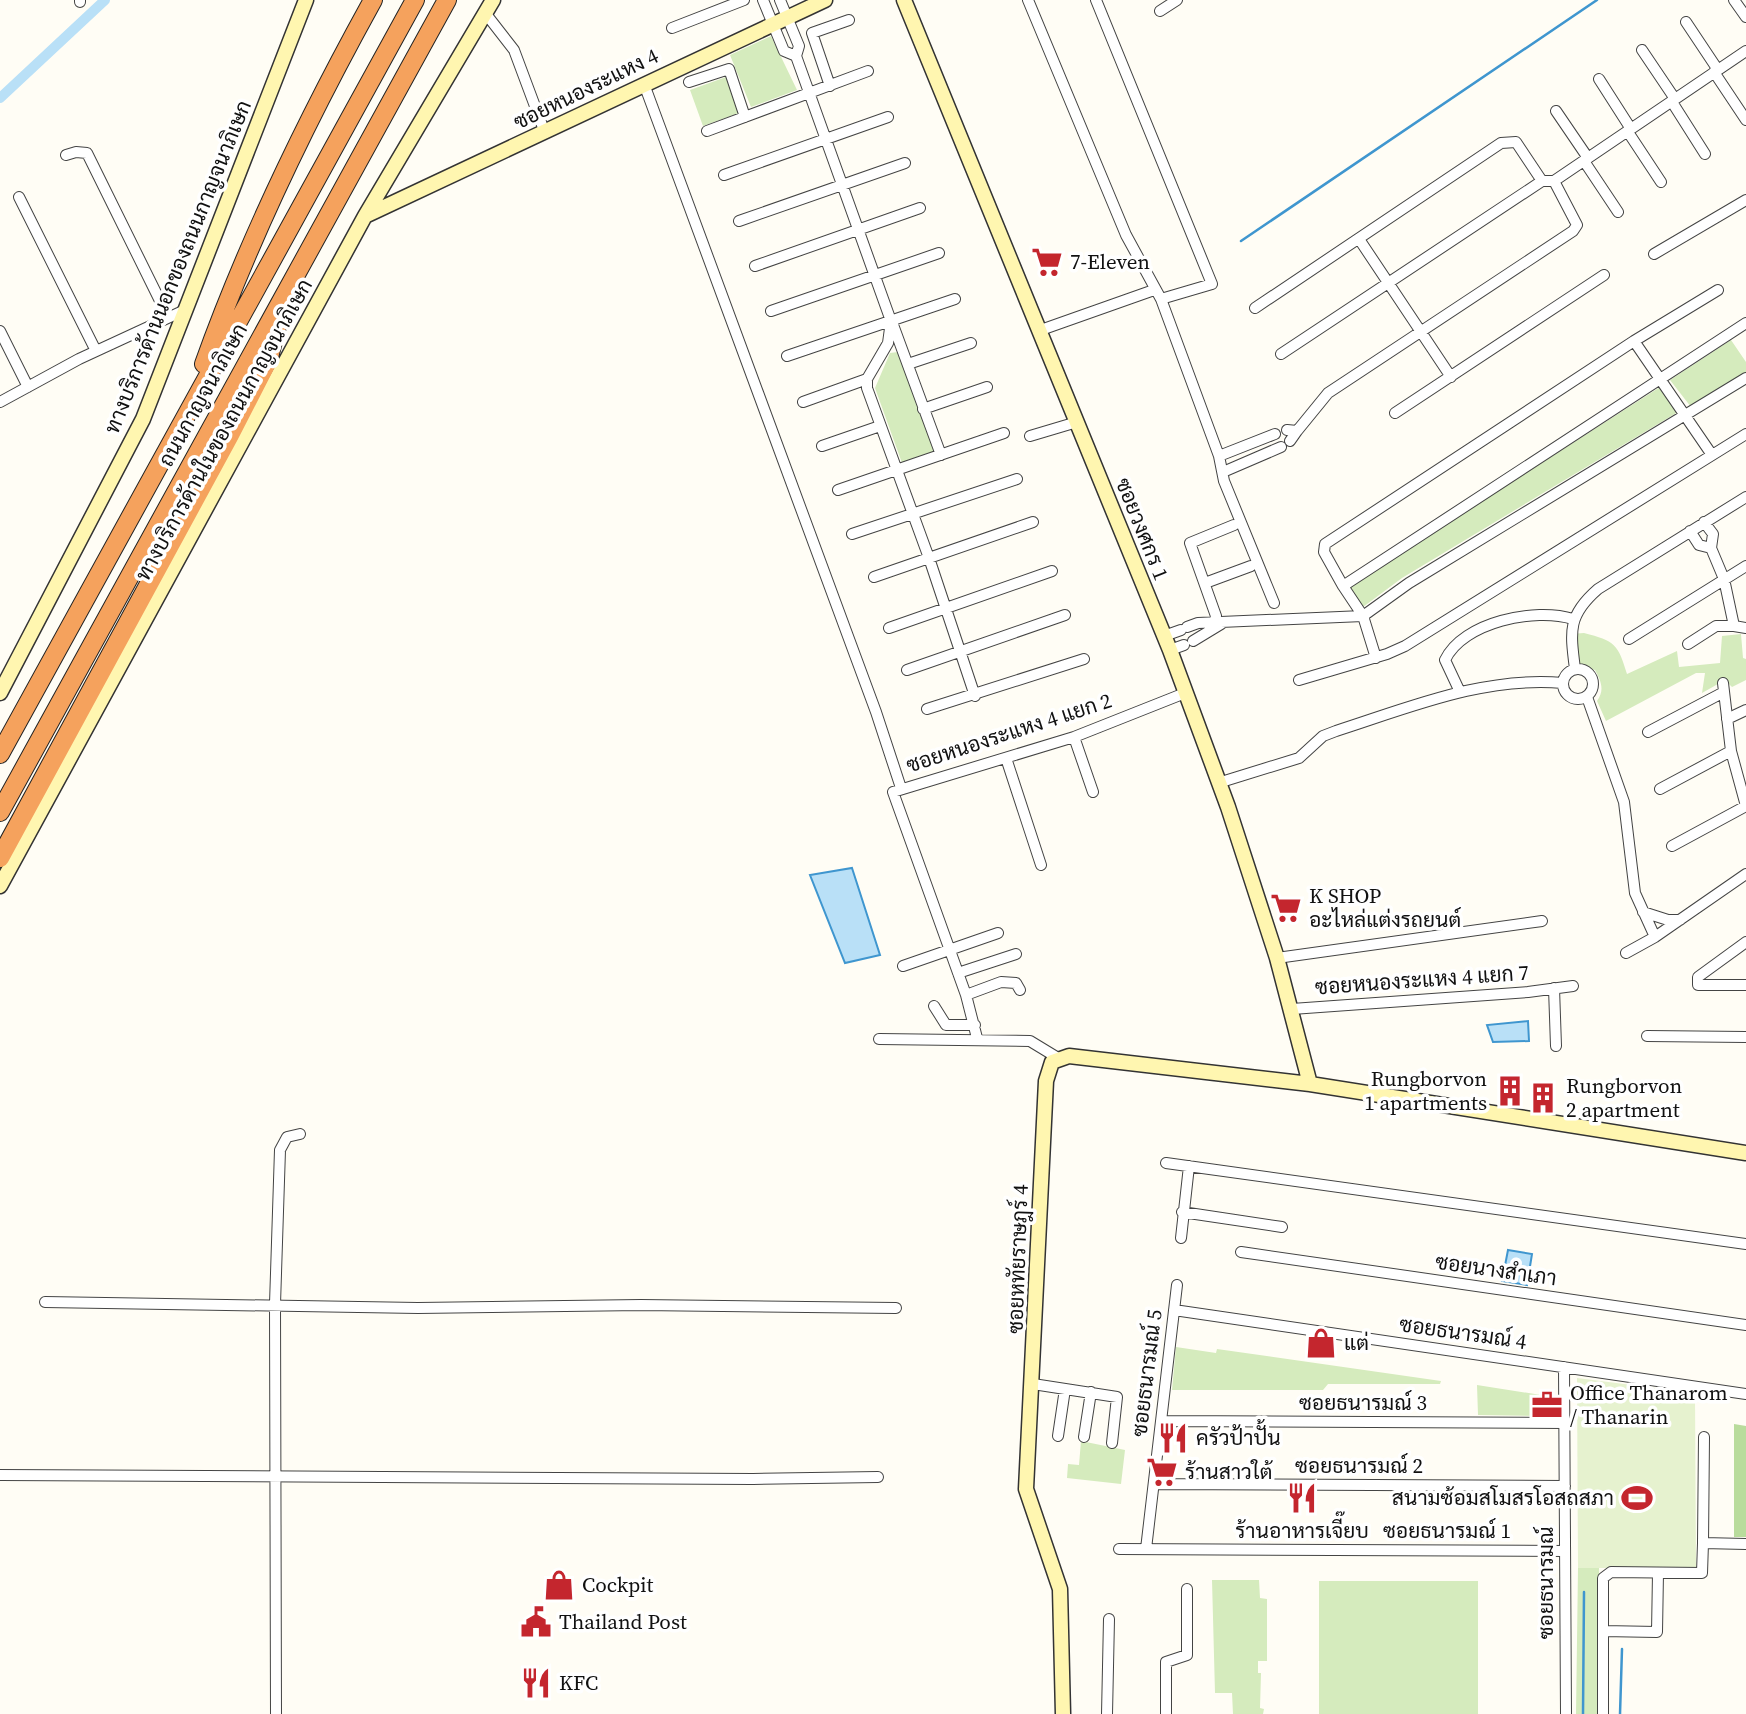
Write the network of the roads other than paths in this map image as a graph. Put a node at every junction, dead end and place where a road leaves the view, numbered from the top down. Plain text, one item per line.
1 (306, 0) edge
2 (373, 0) edge
3 (415, 0) edge
4 (447, 0) edge
5 (493, 0) edge
6 (744, 0) edge
7 (763, 0) edge
8 (780, 0) edge
9 (825, 0) edge
10 (904, 0) edge
11 (1028, 0) edge
12 (1096, 0) edge
13 (1177, 0) edge
14 (1734, 0) edge
15 (1160, 11) dead end
16 (486, 14) junction
17 (787, 17) junction
18 (1746, 17) edge
19 (849, 20) dead end
20 (1686, 22) dead end
21 (771, 25) junction
22 (672, 28) dead end
23 (1642, 50) dead end
24 (1746, 51) edge
25 (796, 56) junction
26 (868, 71) dead end
27 (1716, 71) junction
28 (1599, 79) dead end
29 (689, 82) dead end
30 (644, 84) junction
31 (830, 86) junction
32 (810, 93) junction
33 (1674, 100) junction
34 (1556, 111) dead end
35 (745, 117) junction
36 (888, 117) dead end
37 (1746, 120) edge
38 (1629, 130) junction
39 (707, 131) dead end
40 (545, 134) junction
41 (826, 139) junction
42 (1705, 154) dead end
43 (66, 155) dead end
44 (1586, 159) junction
45 (905, 163) dead end
46 (724, 175) dead end
47 (1542, 181) junction
48 (1555, 181) junction
49 (1661, 182) dead end
50 (842, 185) junction
51 (19, 197) dead end
52 (1746, 201) edge
53 (920, 208) dead end
54 (1618, 212) dead end
55 (366, 216) junction
56 (739, 221) dead end
57 (859, 230) junction
58 (1359, 239) junction
59 (939, 253) dead end
60 (1654, 254) dead end
61 (755, 266) dead end
62 (874, 275) junction
63 (1604, 275) dead end
64 (1387, 283) junction
65 (1154, 290) junction
66 (1718, 290) dead end
67 (285, 293) junction
68 (955, 299) dead end
69 (1161, 299) junction
70 (1255, 308) dead end
71 (185, 310) junction
72 (771, 311) dead end
73 (168, 317) junction
74 (891, 321) junction
75 (1746, 323) edge
76 (1420, 330) junction
77 (0, 331) edge
78 (1038, 331) junction
79 (1634, 341) junction
80 (971, 343) dead end
81 (96, 351) junction
82 (1281, 354) dead end
83 (787, 356) dead end
84 (908, 364) junction
85 (1451, 377) junction
86 (1746, 378) edge
87 (867, 379) junction
88 (1661, 379) junction
89 (27, 387) junction
90 (987, 387) dead end
91 (0, 402) edge
92 (803, 402) dead end
93 (923, 409) junction
94 (1395, 413) dead end
95 (186, 414) junction
96 (1687, 416) junction
97 (1077, 422) junction
98 (880, 426) junction
99 (1004, 433) dead end
100 (1275, 434) dead end
101 (1746, 434) edge
102 (1030, 436) dead end
103 (822, 446) dead end
104 (941, 455) junction
105 (1712, 455) junction
106 (1219, 456) junction
107 (897, 470) junction
108 (1223, 471) junction
109 (1017, 479) dead end
110 (838, 490) dead end
111 (1746, 497) edge
112 (913, 514) junction
113 (1033, 522) dead end
114 (1704, 522) junction
115 (1234, 525) dead end
116 (1690, 531) junction
117 (852, 534) dead end
118 (1711, 548) junction
119 (929, 558) junction
120 (1251, 566) dead end
121 (1746, 566) edge
122 (1052, 571) dead end
123 (874, 577) dead end
124 (1724, 579) junction
125 (1205, 583) junction
126 (1343, 586) junction
127 (1273, 603) dead end
128 (944, 609) junction
129 (1065, 615) dead end
130 (1363, 616) junction
131 (1573, 619) junction
132 (1217, 624) junction
133 (1734, 626) junction
134 (889, 628) dead end
135 (1746, 628) edge
136 (120, 637) junction
137 (1629, 639) dead end
138 (1178, 643) junction
139 (1688, 644) dead end
140 (959, 654) junction
141 (1376, 658) junction
142 (1084, 659) dead end
143 (1575, 669) junction
144 (908, 670) dead end
145 (1299, 680) dead end
146 (1563, 683) junction
147 (0, 692) edge
148 (1460, 692) junction
149 (1185, 693) junction
150 (975, 696) junction
151 (1587, 697) junction
152 (60, 704) junction
153 (927, 709) dead end
154 (1746, 710) edge
155 (1727, 719) junction
156 (1648, 732) dead end
157 (1074, 737) junction
158 (1731, 751) junction
159 (0, 754) edge
160 (1006, 758) junction
161 (1742, 775) edge
162 (1219, 783) junction
163 (901, 788) junction
164 (1660, 789) dead end
165 (1093, 792) dead end
166 (1746, 806) edge
167 (0, 812) edge
168 (1672, 846) dead end
169 (0, 858) edge
170 (1041, 864) dead end
171 (1746, 874) edge
172 (0, 886) edge
173 (1643, 912) junction
174 (1680, 919) junction
175 (1542, 921) dead end
176 (998, 933) dead end
177 (1655, 937) junction
178 (1746, 942) edge
179 (950, 952) junction
180 (1626, 953) dead end
181 (1016, 954) dead end
182 (1277, 958) junction
183 (904, 966) dead end
184 (958, 973) junction
185 (1746, 985) edge
186 (1573, 986) dead end
187 (1555, 988) junction
188 (1020, 990) dead end
189 (966, 995) junction
190 (933, 1006) dead end
191 (1292, 1009) junction
192 (975, 1025) junction
193 (1647, 1036) dead end
194 (1746, 1037) edge
195 (977, 1038) junction
196 (879, 1039) dead end
197 (1556, 1046) dead end
198 (1058, 1058) junction
199 (1310, 1084) junction
200 (300, 1134) dead end
201 (1746, 1153) edge
202 (1167, 1163) dead end
203 (1189, 1166) junction
204 (1182, 1212) junction
205 (1282, 1227) dead end
206 (1181, 1238) dead end
207 (1746, 1244) edge
208 (1241, 1252) dead end
209 (1177, 1285) dead end
210 (45, 1302) dead end
211 (275, 1304) junction
212 (896, 1308) dead end
213 (1174, 1310) junction
214 (1746, 1325) edge
215 (1564, 1367) junction
216 (1033, 1384) junction
217 (1065, 1389) junction
218 (1091, 1392) junction
219 (1746, 1394) edge
220 (1161, 1421) junction
221 (1565, 1423) junction
222 (1058, 1436) dead end
223 (1084, 1437) dead end
224 (1704, 1437) dead end
225 (1112, 1443) dead end
226 (0, 1475) edge
227 (275, 1475) junction
228 (878, 1477) dead end
229 (1154, 1484) junction
230 (1565, 1486) junction
231 (1703, 1543) junction
232 (1746, 1544) edge
233 (1119, 1549) dead end
234 (1146, 1549) junction
235 (1565, 1551) junction
236 (1658, 1573) junction
237 (1187, 1589) dead end
238 (1109, 1619) dead end
239 (1603, 1631) junction
240 (276, 1714) edge
241 (1063, 1714) edge
242 (1107, 1714) edge
243 (1166, 1714) edge
244 (1566, 1714) edge
245 (1603, 1714) edge

1 - 71 street, ทางบริการด้านนอกของถนนกาญจนาภิเษก
2 - 95 highway
3 - 95 highway, ถนนกาญจนาภิเษก
4 - 67 highway, ถนนกาญจนาภิเษก
5 - 16 street, ทางบริการด้านในของถนนกาญจนาภิเษก
6 - 22 street
7 - 21 street
8 - 17 street
9 - 17 street, ซอยหนองระแหง 4
10 - 78 street, ซอยวงศกร 1
11 - 65 street
12 - 69 street
13 - 15 street
14 - 18 street
16 - 40 street
16 - 55 street, ทางบริการด้านในของถนนกาญจนาภิเษก
17 - 21 street, ซอยหนองระแหง 4
17 - 25 street
19 - 31 street
20 - 27 street
21 - 25 street
21 - 30 street, ซอยหนองระแหง 4
23 - 33 street
24 - 27 street
25 - 32 street
26 - 31 street
27 - 33 street
27 - 37 street
28 - 38 street
29 - 35 street
30 - 40 street, ซอยหนองระแหง 4
30 - 163 street
31 - 32 street
32 - 35 street
32 - 41 street
33 - 38 street
33 - 42 street
34 - 44 street
35 - 39 street
36 - 41 street
38 - 44 street
38 - 49 street
40 - 55 street, ซอยหนองระแหง 4
41 - 46 street
41 - 50 street
43 - 73 street
44 - 48 street
44 - 54 street
45 - 50 street
47 - 48 street
47 - 58 street
47 - 64 street
48 - 76 street
50 - 56 street
50 - 57 street
51 - 81 street
52 - 60 street
53 - 57 street
55 - 172 street, ทางบริการด้านในของถนนกาญจนาภิเษก
57 - 61 street
57 - 62 street
58 - 64 street
58 - 70 street
59 - 62 street
62 - 72 street
62 - 74 street
63 - 85 street
64 - 76 street
64 - 82 street
65 - 69 street
65 - 78 street
66 - 79 street
67 - 136 highway
67 - 152 highway, ถนนกาญจนาภิเษก
68 - 74 street
69 - 106 street
71 - 73 street
71 - 147 street, ทางบริการด้านนอกของถนนกาญจนาภิเษก
73 - 81 street
74 - 83 street
74 - 84 street
74 - 87 street
75 - 88 street
76 - 85 street
76 - 108 street
77 - 89 street
78 - 97 street, ซอยวงศกร 1
79 - 88 street
79 - 126 street
80 - 84 street
81 - 89 street
84 - 93 street
85 - 94 street
86 - 96 street
87 - 92 street
87 - 98 street
88 - 96 street
88 - 126 street
89 - 91 street
90 - 93 street
93 - 104 street
95 - 159 highway, ถนนกาญจนาภิเษก
96 - 105 street
96 - 130 street
97 - 102 street
97 - 138 street, ซอยวงศกร 1
98 - 103 street
98 - 107 street
99 - 104 street
100 - 106 street
101 - 105 street
104 - 107 street
105 - 141 street
106 - 108 street
107 - 110 street
107 - 112 street
108 - 127 street
109 - 112 street
111 - 114 street
112 - 117 street
112 - 119 street
113 - 119 street
114 - 116 street
114 - 118 street
115 - 125 street
116 - 118 street
116 - 131 street
118 - 124 street
119 - 123 street
119 - 128 street
120 - 125 street
121 - 124 street
122 - 128 street
124 - 133 street
124 - 137 street
125 - 132 street
126 - 130 street
128 - 134 street
128 - 140 street
129 - 140 street
130 - 132 street
130 - 141 street
131 - 143 street
131 - 148 street
132 - 138 street
132 - 138 street
133 - 135 street
133 - 139 street
136 - 152 highway
136 - 169 highway
138 - 149 street, ซอยวงศกร 1
140 - 144 street
140 - 150 street
141 - 145 street
142 - 150 street
143 - 146 street
143 - 151 street
146 - 148 street
146 - 151 street
148 - 162 street
149 - 157 street, ซอยหนองระแหง 4 แยก 2
149 - 162 street, ซอยวงศกร 1
150 - 153 street
151 - 173 street
152 - 167 highway, ถนนกาญจนาภิเษก
154 - 155 street
155 - 156 street
155 - 158 street
157 - 160 street, ซอยหนองระแหง 4 แยก 2
157 - 165 street
158 - 161 street
158 - 164 street
160 - 163 street, ซอยหนองระแหง 4 แยก 2
160 - 170 street
161 - 166 street
162 - 182 street, ซอยวงศกร 1
163 - 179 street, ซอยหนองระแหง 4 แยก 2
166 - 168 street
171 - 174 street
173 - 174 street
173 - 177 street
174 - 177 street
175 - 182 street
176 - 179 street
177 - 180 street
178 - 185 street
179 - 183 street
179 - 184 street, ซอยหนองระแหง 4 แยก 2
181 - 184 street
182 - 191 street, ซอยวงศกร 1
184 - 189 street, ซอยหนองระแหง 4 แยก 2
186 - 187 street, ซอยหนองระแหง 4 แยก 7
187 - 191 street, ซอยหนองระแหง 4 แยก 7
187 - 197 street, ซอยหนองระแหง 4 แยก 7
188 - 189 street
189 - 192 street, ซอยหนองระแหง 4 แยก 2
190 - 192 street
191 - 199 street, ซอยวงศกร 1
192 - 195 street, ซอยหนองระแหง 4 แยก 2
193 - 194 street
195 - 196 street
195 - 198 street
198 - 199 street
198 - 216 street, ซอยหทัยราษฎร์ 4
199 - 201 street
200 - 211 street
202 - 203 street
203 - 204 street
203 - 207 street
204 - 205 street
204 - 206 street
208 - 214 street, ซอยนางสำเภา
209 - 213 street, ซอยธนารมณ์ 5
210 - 211 street
211 - 212 street
211 - 227 street
213 - 215 street, ซอยธนารมณ์ 4
213 - 220 street, ซอยธนารมณ์ 5
215 - 219 street, ซอยธนารมณ์ 4
215 - 221 street, ซอยธนารมณ์
216 - 217 street
216 - 241 street, ซอยหทัยราษฎร์ 4
217 - 218 street
217 - 222 street
218 - 223 street
218 - 225 street
220 - 221 street, ซอยธนารมณ์ 3
220 - 229 street, ซอยธนารมณ์ 5
221 - 230 street, ซอยธนารมณ์
224 - 231 street
226 - 227 street
227 - 228 street
227 - 240 street
229 - 230 street, ซอยธนารมณ์ 2
229 - 234 street, ซอยธนารมณ์ 5
230 - 235 street, ซอยธนารมณ์
231 - 232 street
231 - 236 street
233 - 234 street, ซอยธนารมณ์ 1
234 - 235 street, ซอยธนารมณ์ 1
235 - 244 street, ซอยธนารมณ์
236 - 239 street
236 - 239 street
237 - 243 street
238 - 242 street
239 - 245 street

